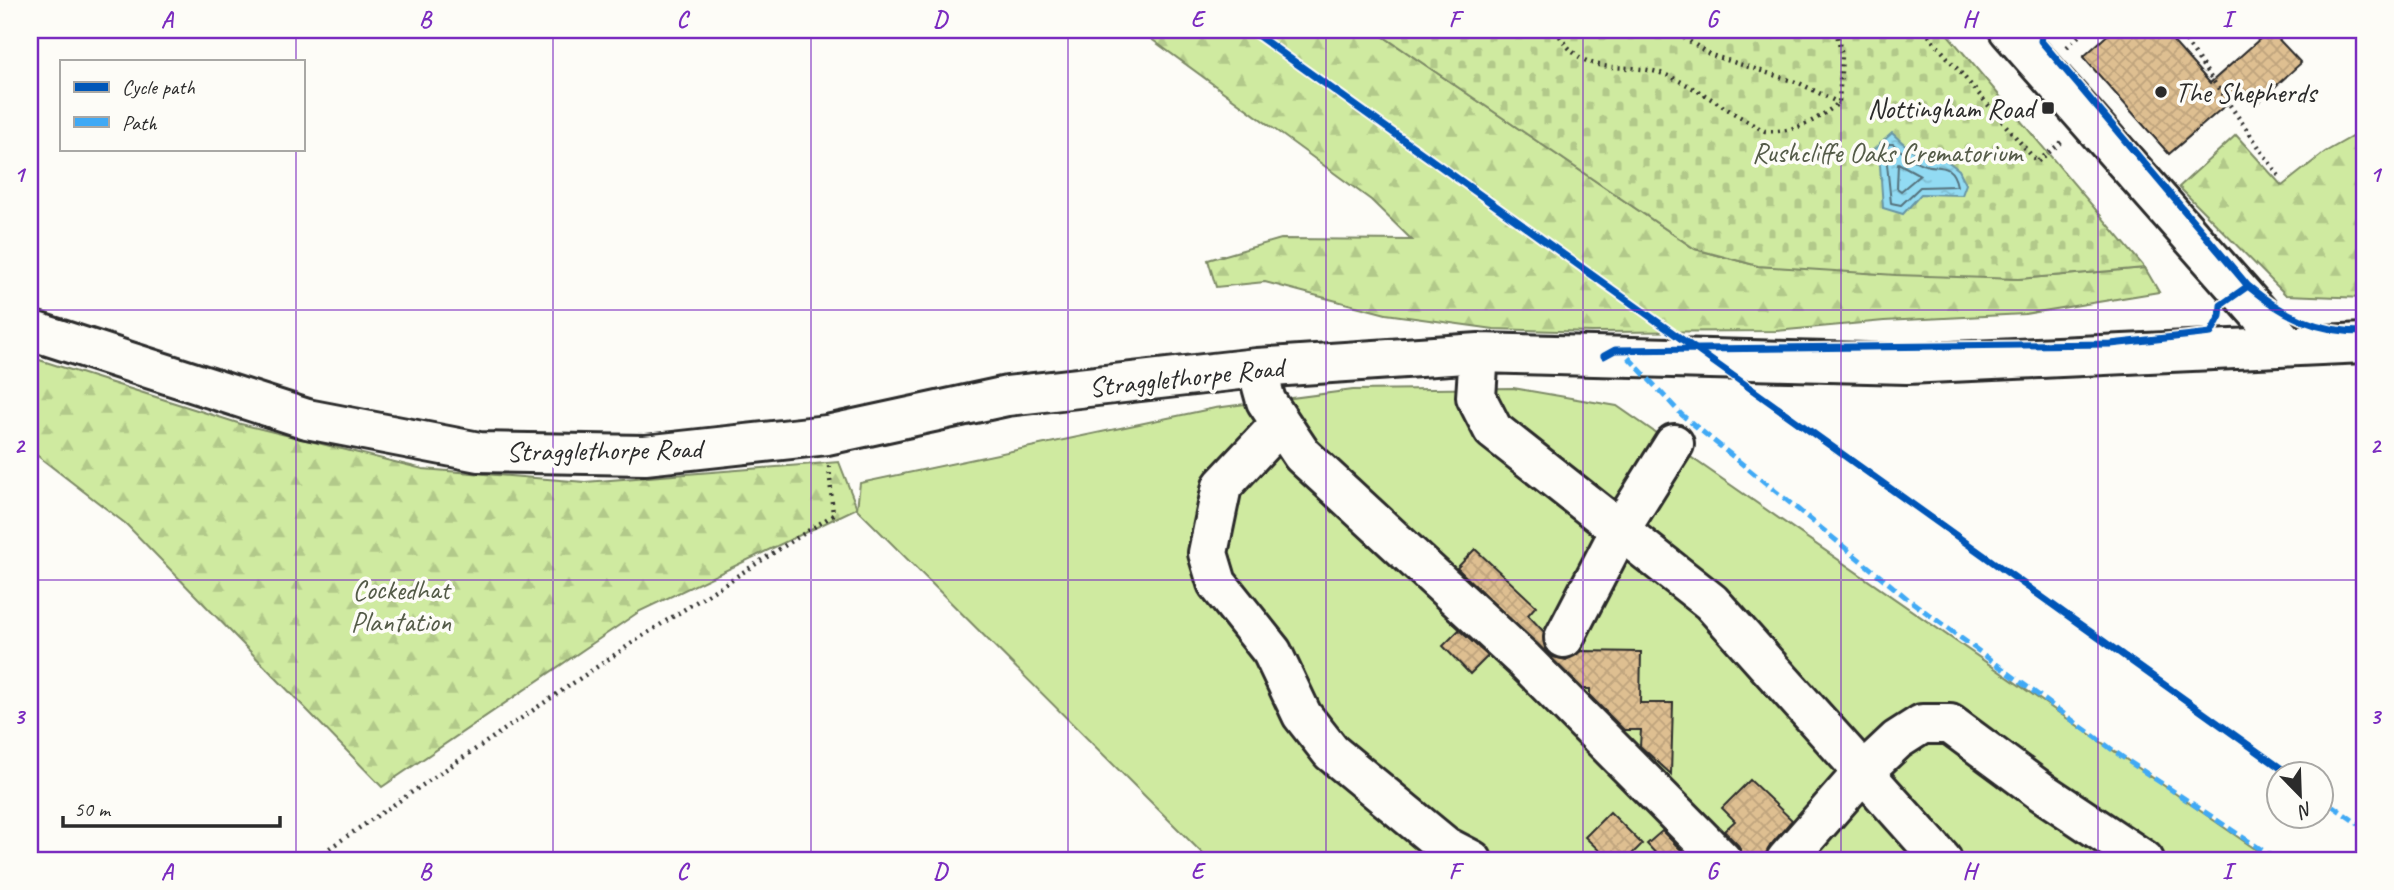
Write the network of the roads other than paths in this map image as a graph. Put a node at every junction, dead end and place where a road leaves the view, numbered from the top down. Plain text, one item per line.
1 (2009, 30) edge
2 (30, 330) edge
3 (2364, 343) edge
4 (2286, 344) junction
5 (1479, 353) junction
6 (1257, 368) junction
7 (1280, 424) junction
8 (1674, 444) dead end
9 (1620, 530) junction
10 (1564, 638) dead end
11 (1863, 772) junction
12 (1472, 860) edge
13 (1722, 860) edge
14 (1786, 860) edge
15 (1942, 860) edge
16 (2144, 860) edge

1 - 4 street
2 - 6 street, Stragglethorpe Road
3 - 4 street, Stragglethorpe Road
4 - 5 street, Stragglethorpe Road
5 - 6 street, Stragglethorpe Road
5 - 9 street
6 - 7 street
7 - 12 street
7 - 13 street
8 - 9 street
9 - 10 street
9 - 11 street
11 - 14 street
11 - 15 street
11 - 16 street

